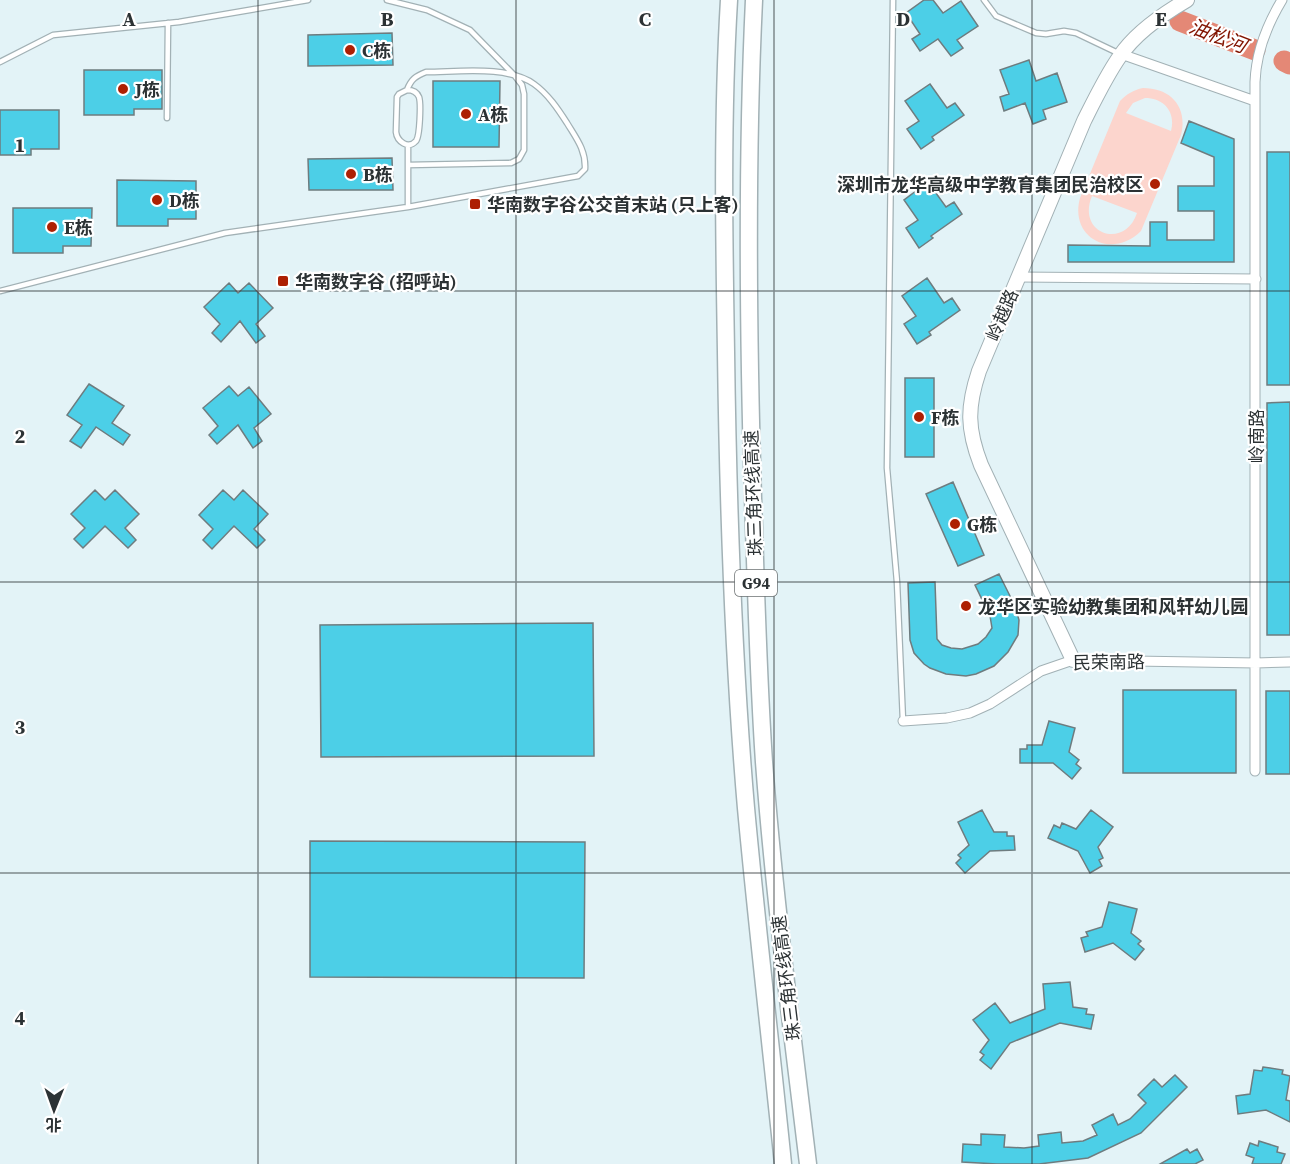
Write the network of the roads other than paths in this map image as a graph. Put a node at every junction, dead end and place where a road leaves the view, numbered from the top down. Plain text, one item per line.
1 (308, 0) edge
2 (387, 0) edge
3 (729, 0) edge
4 (754, 0) edge
5 (893, 0) edge
6 (984, 0) edge
7 (1187, 0) edge
8 (1281, 0) edge
9 (168, 24) junction
10 (1121, 54) junction
11 (0, 62) edge
12 (515, 76) junction
13 (407, 90) junction
14 (1255, 101) junction
15 (167, 117) dead end
16 (408, 144) junction
17 (408, 165) junction
18 (408, 207) junction
19 (1018, 276) junction
20 (1256, 279) junction
21 (0, 291) edge
22 (1073, 660) junction
23 (1290, 662) edge
24 (1256, 663) junction
25 (903, 721) joint
26 (1255, 771) dead end
27 (801, 1110) junction
28 (783, 1164) edge
29 (808, 1164) edge
30 (813, 1164) edge

1 - 9 lane
2 - 12 lane
3 - 28 highway, 珠三角环线高速 / G94
4 - 27 highway, 珠三角环线高速 / G94
5 - 25 lane
6 - 10 lane
7 - 10 street, 岭越路
8 - 14 street, 岭南路
9 - 11 lane
9 - 15 lane
10 - 14 street
10 - 19 street, 岭越路
12 - 13 lane
12 - 17 lane
12 - 18 lane
13 - 16 lane
13 - 16 lane
14 - 20 street, 岭南路
16 - 17 lane
17 - 18 lane
18 - 21 lane
19 - 20 street
19 - 22 street, 岭越路
20 - 24 street, 岭南路
22 - 24 street, 民荣南路
22 - 25 street, 民荣南路
23 - 24 street, 民荣南路
24 - 26 street, 岭南路
27 - 29 highway, 珠三角环线高速 / G94
27 - 30 highway

